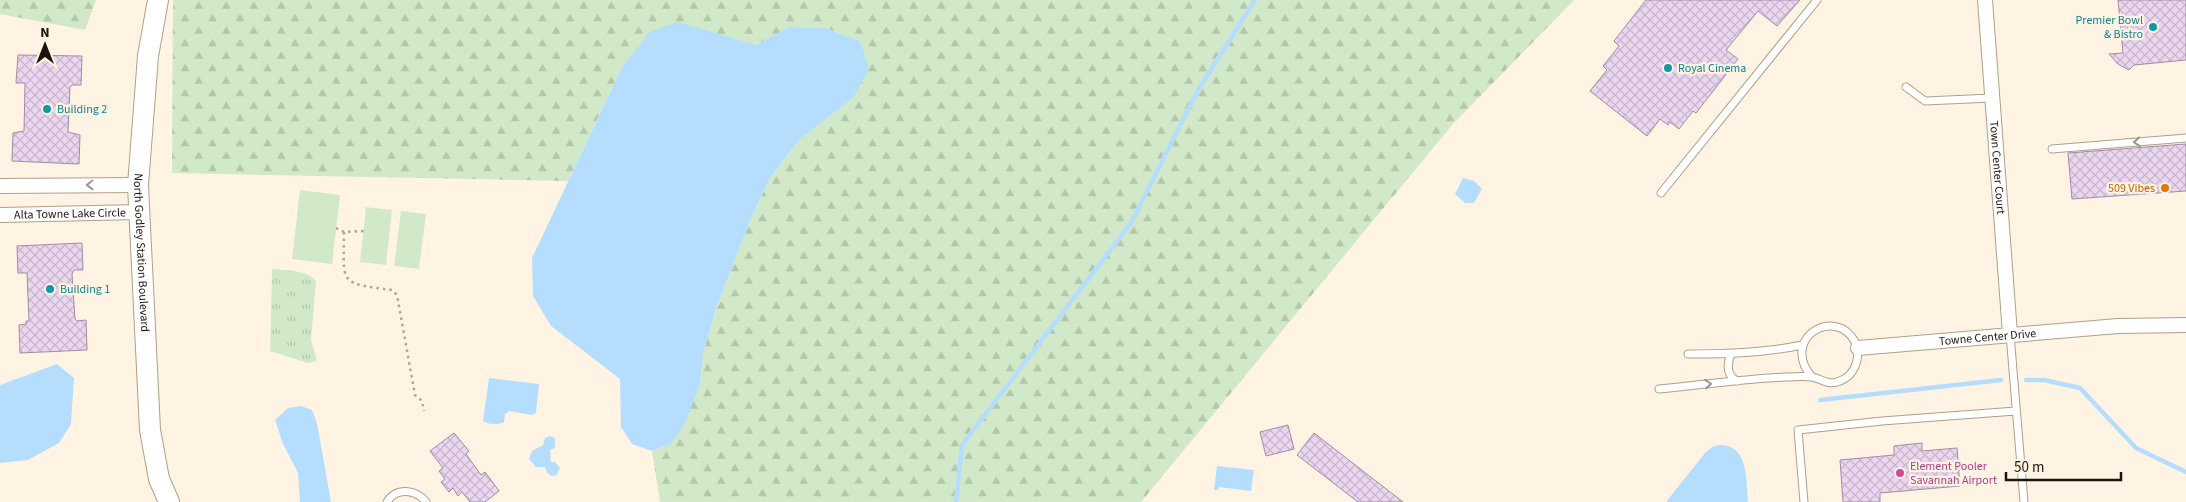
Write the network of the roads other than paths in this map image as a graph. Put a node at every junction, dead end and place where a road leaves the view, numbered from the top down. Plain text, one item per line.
1 (158, 0) edge
2 (1817, 0) edge
3 (1985, 0) edge
4 (1906, 87) dead end
5 (1992, 98) junction
6 (2186, 138) edge
7 (2052, 148) dead end
8 (138, 185) junction
9 (0, 186) edge
10 (1661, 193) dead end
11 (140, 212) junction
12 (0, 215) edge
13 (2186, 316) edge
14 (2186, 325) edge
15 (2118, 326) junction
16 (2010, 334) junction
17 (1802, 345) junction
18 (1858, 348) junction
19 (1688, 354) dead end
20 (1732, 354) junction
21 (1812, 377) junction
22 (1737, 382) junction
23 (1659, 389) dead end
24 (2016, 411) junction
25 (166, 501) edge
26 (386, 502) edge
27 (426, 502) edge
28 (1804, 502) edge
29 (2024, 502) edge

1 - 8 street, North Godley Station Boulevard
2 - 10 lane
3 - 5 street, Town Center Court
4 - 5 lane
5 - 16 street, Town Center Court
6 -> 7 lane
8 -> 9 street
8 - 11 street, North Godley Station Boulevard
11 - 12 street, Alta Towne Lake Circle
11 - 25 street, North Godley Station Boulevard
13 - 15 street, Towne Center Drive
14 - 15 street, Towne Center Drive
15 - 16 street, Towne Center Drive
16 - 18 street, Towne Center Drive
16 - 24 lane
17 - 18 lane
17 - 20 lane
17 - 21 lane
18 - 21 lane
19 - 20 lane
20 - 22 lane
21 - 22 lane
23 -> 22 lane
24 - 28 lane
24 - 29 lane
26 - 27 lane

